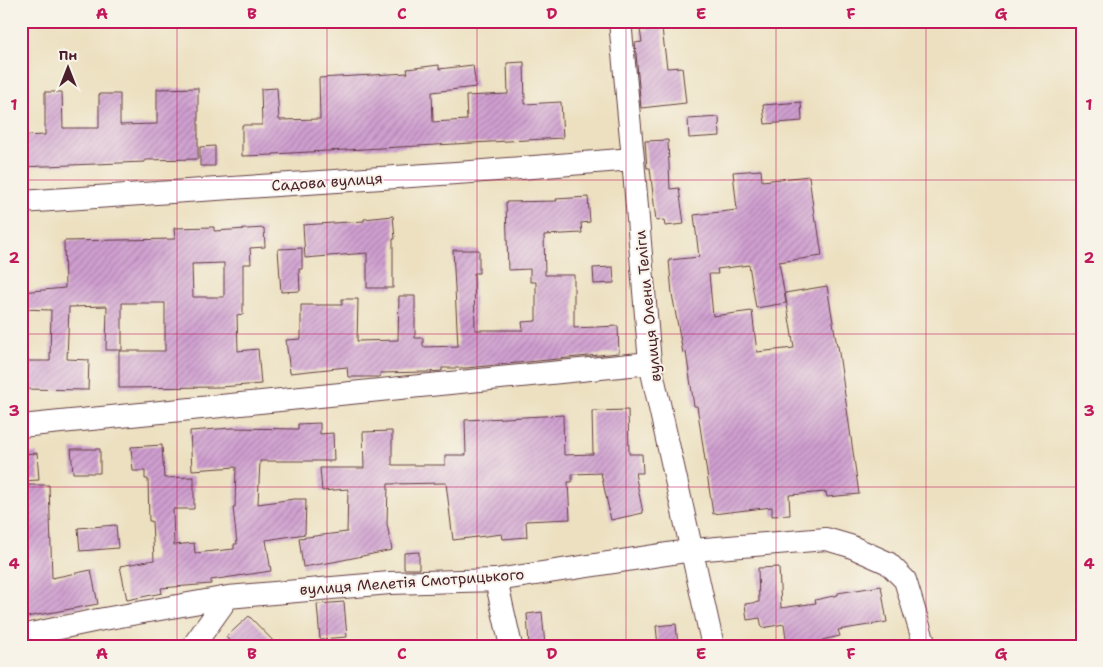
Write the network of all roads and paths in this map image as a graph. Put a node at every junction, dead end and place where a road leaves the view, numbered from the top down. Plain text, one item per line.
1 (620, 21) edge
2 (634, 159) junction
3 (21, 202) edge
4 (650, 363) junction
5 (21, 426) edge
6 (692, 550) junction
7 (496, 580) junction
8 (228, 597) junction
9 (21, 636) edge
10 (193, 646) edge
11 (511, 646) edge
12 (713, 646) edge
13 (925, 646) edge

1 - 2 street, вулиця Олени Теліги
2 - 3 street, Садова вулиця
2 - 4 street, вулиця Олени Теліги
4 - 5 street
4 - 6 street, вулиця Олени Теліги
6 - 7 street, вулиця Мелетія Смотрицького
6 - 12 street, вулиця Олени Теліги
6 - 13 street, вулиця Мелетія Смотрицького
7 - 8 street, вулиця Мелетія Смотрицького
7 - 11 street
8 - 9 street, вулиця Мелетія Смотрицького
8 - 10 street

